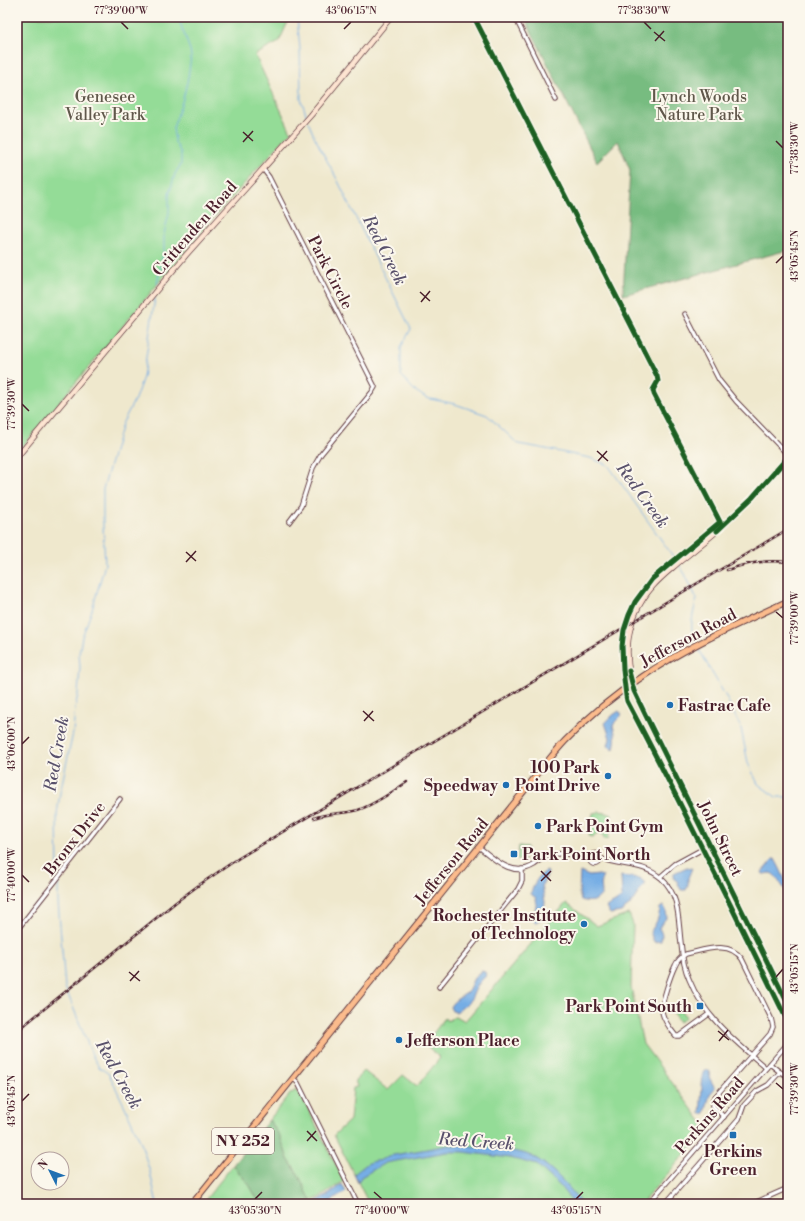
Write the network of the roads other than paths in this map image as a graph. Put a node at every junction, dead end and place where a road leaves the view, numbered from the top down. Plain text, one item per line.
1 (391, 17) edge
2 (515, 17) edge
3 (556, 100) dead end
4 (263, 169) junction
5 (685, 314) dead end
6 (788, 456) edge
7 (17, 457) edge
8 (289, 522) dead end
9 (788, 600) edge
10 (632, 684) junction
11 (120, 799) dead end
12 (710, 845) junction
13 (479, 846) junction
14 (590, 858) junction
15 (600, 860) junction
16 (522, 869) junction
17 (660, 877) junction
18 (17, 930) edge
19 (683, 956) junction
20 (439, 987) dead end
21 (788, 1004) edge
22 (709, 1014) junction
23 (788, 1043) edge
24 (751, 1055) junction
25 (770, 1064) junction
26 (766, 1068) junction
27 (780, 1072) junction
28 (788, 1076) edge
29 (294, 1078) junction
30 (724, 1117) junction
31 (788, 1188) edge
32 (192, 1204) edge
33 (358, 1204) edge
34 (648, 1204) edge
35 (665, 1204) edge
36 (752, 1204) edge

1 - 4 street, Crittenden Road
2 - 3 street
4 - 7 street, Crittenden Road
4 - 8 street, Park Circle
5 - 6 street
6 - 10 street, John Street
9 - 10 main road, Jefferson Road / NY 252
10 - 12 street, John Street
10 - 13 main road, Jefferson Road / NY 252
11 - 18 street, Bronx Drive
12 - 17 street
12 - 21 street, John Street
13 - 16 street
13 - 29 main road, Jefferson Road / NY 252
14 - 15 street
14 - 15 street
14 - 16 street
15 - 17 street
16 - 20 street
17 - 19 street
19 - 22 street
19 - 22 street
19 - 24 street
22 - 24 street
23 - 25 street, Perkins Road
24 - 26 street
24 - 30 street
25 - 26 street, Perkins Road
25 - 27 street
26 - 30 street, Perkins Road
27 - 28 street
27 - 35 street
29 - 32 main road, Jefferson Road / NY 252
29 - 33 street
30 - 34 street, Perkins Road
31 - 36 street

